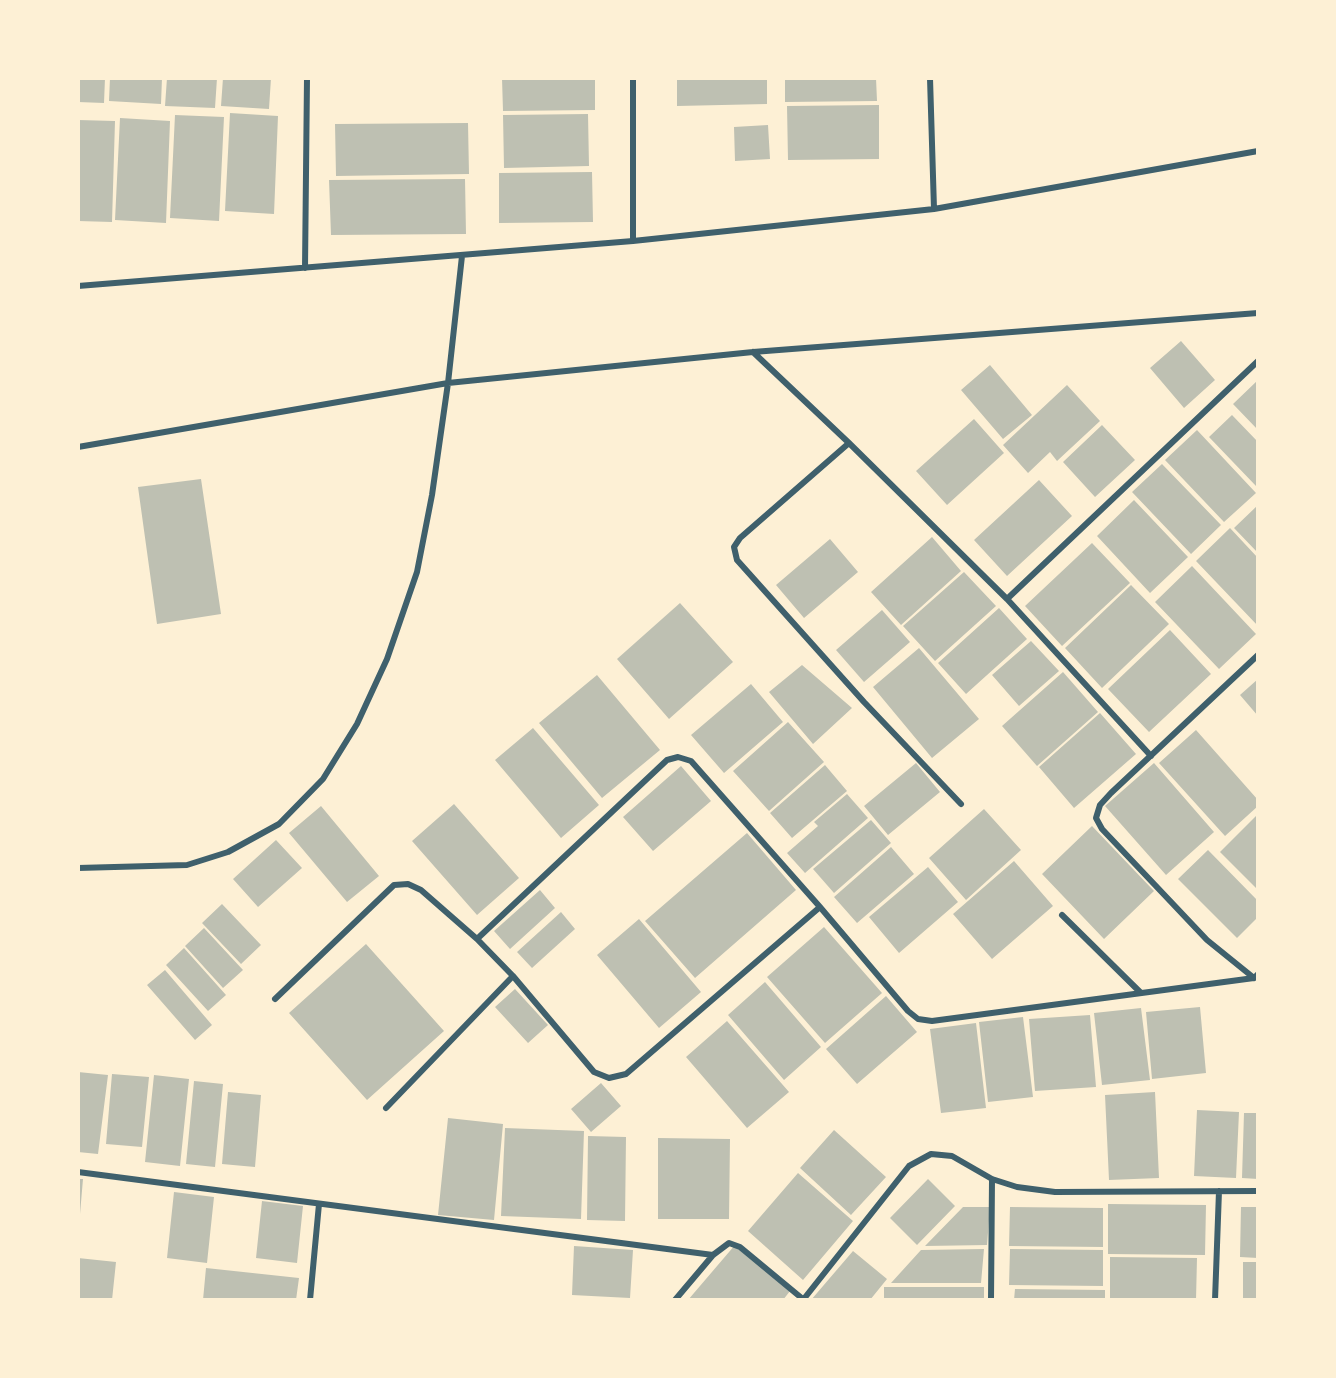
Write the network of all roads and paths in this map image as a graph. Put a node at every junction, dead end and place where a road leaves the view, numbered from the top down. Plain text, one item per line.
1 (307, 78) edge
2 (633, 78) edge
3 (930, 78) edge
4 (1258, 151) edge
5 (933, 209) junction
6 (633, 242) junction
7 (462, 256) junction
8 (305, 268) junction
9 (78, 286) edge
10 (1258, 313) edge
11 (753, 352) junction
12 (1258, 361) edge
13 (448, 383) junction
14 (849, 443) junction
15 (78, 447) edge
16 (1007, 599) junction
17 (1258, 655) edge
18 (1151, 756) junction
19 (961, 804) dead end
20 (78, 868) edge
21 (820, 907) junction
22 (1062, 915) dead end
23 (477, 939) junction
24 (513, 976) junction
25 (1256, 976) edge
26 (1141, 993) junction
27 (275, 999) dead end
28 (386, 1108) dead end
29 (78, 1172) edge
30 (992, 1179) junction
31 (1219, 1191) junction
32 (1258, 1191) edge
33 (319, 1204) junction
34 (713, 1255) junction
35 (310, 1300) edge
36 (675, 1300) edge
37 (803, 1300) edge
38 (991, 1300) edge
39 (1215, 1300) edge

1 - 8 street
2 - 6 street
3 - 5 street
4 - 5 street
5 - 6 street
6 - 7 street
7 - 8 street
7 - 13 street
8 - 9 street
10 - 11 street
11 - 13 street
11 - 14 street
12 - 16 street
13 - 15 street
13 - 20 street
14 - 16 street
14 - 19 street
16 - 18 street
17 - 18 street
18 - 25 street
21 - 23 street
21 - 24 street
21 - 26 street
22 - 26 street
23 - 24 street
23 - 27 street
24 - 28 street
25 - 26 street
29 - 33 street
30 - 31 street
30 - 37 street
30 - 38 street
31 - 32 street
31 - 39 street
33 - 34 street
33 - 35 street
34 - 36 street
34 - 37 street

